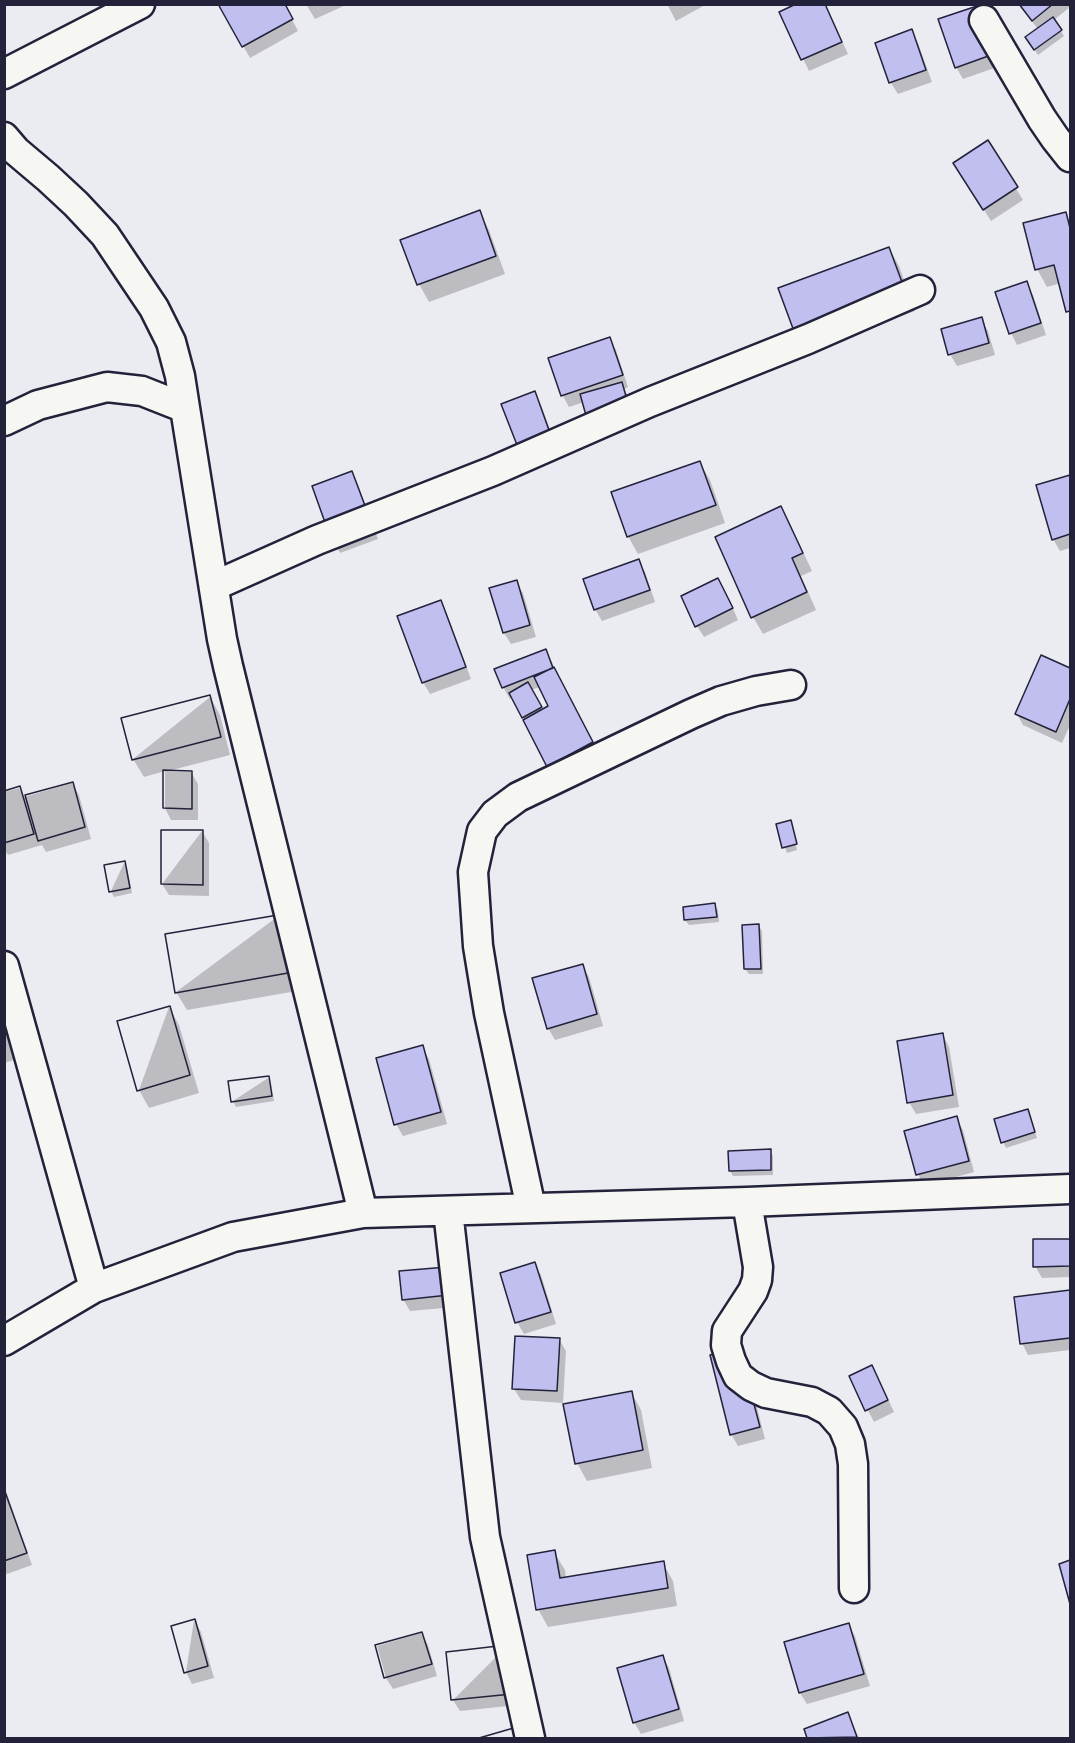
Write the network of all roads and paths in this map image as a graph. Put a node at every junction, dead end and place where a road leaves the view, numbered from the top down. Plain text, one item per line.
1 (140, 4) edge
2 (984, 20) dead end
3 (4, 74) edge
4 (4, 137) edge
5 (1071, 157) edge
6 (920, 290) dead end
7 (185, 408) junction
8 (4, 421) edge
9 (214, 586) junction
10 (791, 685) dead end
11 (4, 966) edge
12 (1071, 1189) edge
13 (747, 1202) junction
14 (531, 1208) junction
15 (448, 1211) junction
16 (363, 1213) junction
17 (94, 1288) junction
18 (4, 1341) edge
19 (854, 1588) dead end
20 (530, 1738) edge

1 - 3 street
2 - 5 street
4 - 7 street
6 - 9 street
7 - 8 street
7 - 9 street
9 - 16 street
10 - 14 street
11 - 17 street
12 - 13 street
13 - 14 street
13 - 19 street
14 - 15 street
15 - 16 street
15 - 20 street
16 - 17 street
17 - 18 street

